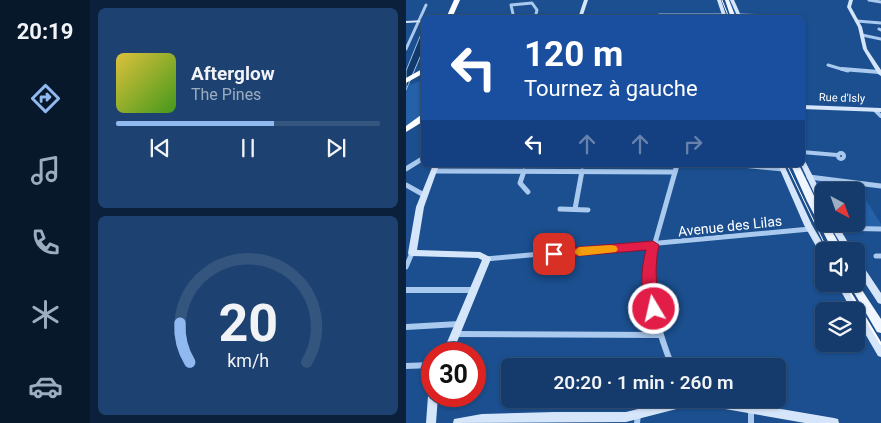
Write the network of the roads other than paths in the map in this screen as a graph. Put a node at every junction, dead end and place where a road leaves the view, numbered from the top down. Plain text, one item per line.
1 (457, 0) edge
2 (462, 0) edge
3 (586, 0) edge
4 (719, 0) edge
5 (726, 0) edge
6 (732, 0) edge
7 (851, 0) edge
8 (869, 0) edge
9 (881, 2) edge
10 (426, 6) dead end
11 (513, 14) dead end
12 (423, 15) edge
13 (450, 15) edge
14 (455, 15) edge
15 (536, 15) edge
16 (581, 15) edge
17 (724, 15) edge
18 (735, 15) edge
19 (736, 15) edge
20 (421, 21) edge
21 (857, 21) junction
22 (406, 22) edge
23 (881, 23) edge
24 (862, 35) junction
25 (881, 39) edge
26 (406, 49) edge
27 (877, 61) edge
28 (828, 66) dead end
29 (880, 73) edge
30 (805, 107) edge
31 (878, 110) edge
32 (881, 116) edge
33 (421, 119) edge
34 (421, 123) edge
35 (406, 131) edge
36 (805, 152) edge
37 (837, 155) dead end
38 (421, 160) edge
39 (479, 167) edge
40 (572, 167) edge
41 (597, 167) edge
42 (785, 167) edge
43 (796, 167) edge
44 (805, 167) edge
45 (435, 168) edge
46 (676, 168) edge
47 (406, 170) edge
48 (478, 171) junction
49 (524, 171) junction
50 (571, 171) junction
51 (582, 171) junction
52 (596, 172) junction
53 (809, 177) junction
54 (406, 186) edge
55 (881, 186) edge
56 (815, 189) edge
57 (528, 192) dead end
58 (424, 195) junction
59 (560, 209) dead end
60 (575, 209) junction
61 (588, 210) dead end
62 (865, 228) edge
63 (810, 229) junction
64 (881, 229) edge
65 (818, 242) edge
66 (829, 242) edge
67 (833, 242) edge
68 (653, 245) junction
69 (412, 254) junction
70 (486, 259) junction
71 (406, 267) edge
72 (865, 276) edge
73 (406, 290) edge
74 (474, 290) junction
75 (846, 292) edge
76 (859, 292) edge
77 (864, 292) edge
78 (881, 301) edge
79 (881, 320) edge
80 (459, 324) junction
81 (406, 326) edge
82 (881, 329) edge
83 (456, 334) junction
84 (659, 335) junction
85 (452, 342) edge
86 (881, 353) edge
87 (669, 358) edge
88 (421, 365) edge
89 (406, 366) edge
90 (432, 407) edge
91 (668, 408) edge
92 (751, 408) joint
93 (637, 419) edge
94 (529, 421) edge
95 (431, 423) edge
96 (458, 423) edge
97 (751, 423) edge
98 (834, 423) edge

1 - 13 highway
2 - 14 highway
3 - 16 main road
4 - 17 main road
5 - 18 main road
6 - 19 main road
7 - 21 main road
8 - 9 street
10 - 12 street
11 - 15 street
20 - 22 main road
20 - 26 street
21 - 23 street
21 - 24 main road
24 - 25 street
24 - 27 main road
27 - 29 main road
28 - 29 street
30 - 31 main road, Rue d'Isly
31 - 32 street
33 - 35 highway
34 - 35 highway
36 - 37 street
38 - 47 street
39 - 48 street
40 - 50 street
41 - 52 street
42 - 63 main road
42 - 66 main road
43 - 67 main road
44 - 53 main road
45 - 48 street
45 - 58 main road
46 - 52 street
46 - 68 street
48 - 49 street
49 - 50 street
49 - 57 street
50 - 51 street
51 - 52 street
51 - 60 street
53 - 55 street
53 - 56 main road
54 - 58 street
58 - 69 main road
59 - 60 street
60 - 61 street
62 - 64 street
63 - 65 main road
63 - 68 street, Avenue des Lilas
68 - 70 street, Avenue des Lilas
68 - 84 street
69 - 70 main road
69 - 71 street
70 - 74 main road
72 - 78 main road
73 - 74 street
74 - 80 main road
75 - 86 main road
76 - 82 main road
77 - 79 main road
80 - 81 street
80 - 83 main road
83 - 84 street
83 - 85 main road
84 - 87 street
88 - 89 street
90 - 95 main road
91 - 93 main road
92 - 97 street
92 - 98 main road
93 - 94 main road
94 - 96 main road

